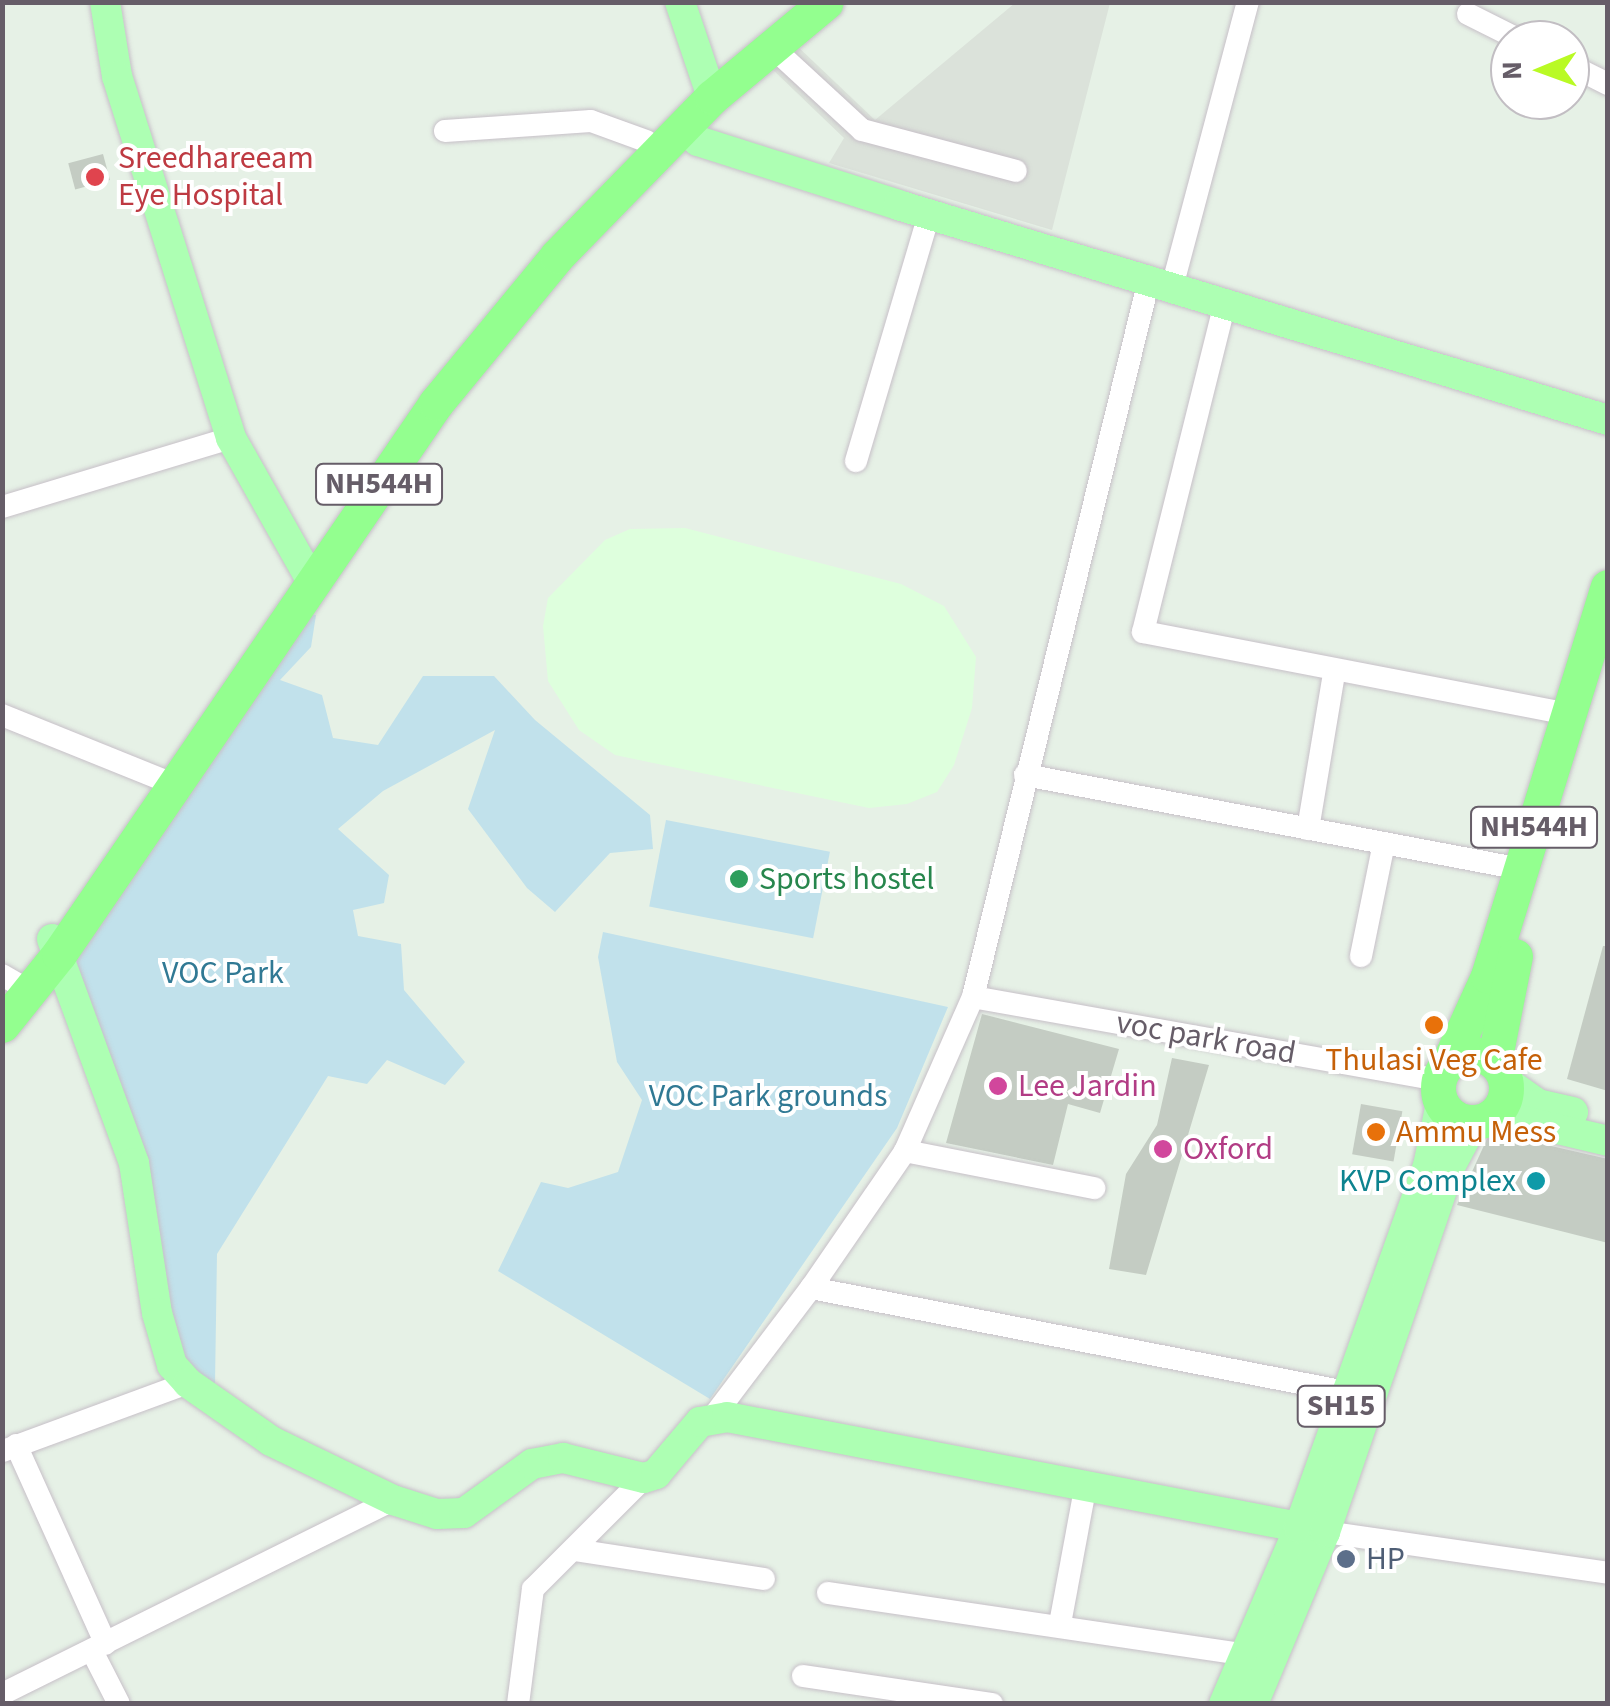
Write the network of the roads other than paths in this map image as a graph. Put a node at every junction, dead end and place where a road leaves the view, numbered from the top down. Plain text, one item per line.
1 (106, 2) edge
2 (680, 2) edge
3 (804, 2) edge
4 (826, 2) edge
5 (1248, 2) edge
6 (1468, 14) dead end
7 (1490, 25) edge
8 (772, 47) junction
9 (708, 90) junction
10 (685, 127) junction
11 (445, 131) dead end
12 (646, 141) junction
13 (1016, 171) dead end
14 (929, 215) junction
15 (1160, 284) junction
16 (1225, 303) junction
17 (1608, 420) edge
18 (231, 438) junction
19 (856, 462) dead end
20 (2, 507) edge
21 (305, 572) junction
22 (1608, 587) edge
23 (1608, 654) edge
24 (1334, 672) junction
25 (1570, 714) junction
26 (2, 715) edge
27 (1025, 775) junction
28 (164, 778) junction
29 (1308, 829) junction
30 (1384, 843) junction
31 (1521, 869) junction
32 (54, 945) junction
33 (1361, 956) dead end
34 (13, 987) edge
35 (973, 996) junction
36 (2, 1025) edge
37 (1443, 1082) junction
38 (1492, 1094) junction
39 (1608, 1121) edge
40 (1608, 1141) edge
41 (905, 1151) junction
42 (1094, 1188) dead end
43 (812, 1288) junction
44 (188, 1384) junction
45 (1346, 1392) junction
46 (713, 1417) junction
47 (9, 1448) edge
48 (644, 1478) junction
49 (1086, 1484) junction
50 (393, 1500) junction
51 (1312, 1530) junction
52 (575, 1550) junction
53 (1608, 1572) edge
54 (764, 1579) dead end
55 (828, 1592) dead end
56 (1060, 1624) junction
57 (99, 1648) junction
58 (1246, 1655) junction
59 (803, 1676) dead end
60 (2, 1694) edge
61 (119, 1704) edge
62 (518, 1704) edge
63 (992, 1704) edge
64 (1224, 1704) edge
65 (1253, 1704) edge

1 - 18 main road
2 - 9 main road
3 - 9 highway, NH544H
4 - 8 highway, NH544H
5 - 15 street
6 - 7 street
8 - 9 highway, NH544H
8 - 13 street
9 - 10 highway, NH544H
9 - 12 highway, NH544H
10 - 14 main road
10 - 21 highway, NH544H
11 - 12 street
12 - 21 highway, NH544H
14 - 15 main road
14 - 19 street
15 - 16 main road
15 - 27 street
16 - 17 main road
16 - 24 street
18 - 20 street
18 - 21 main road
21 - 28 highway, NH544H
22 - 25 highway, NH544H
23 - 38 highway, NH544H
24 - 25 street
24 - 29 street
25 - 31 highway, NH544H
26 - 28 street
27 - 29 street
27 - 35 street
28 - 32 highway, NH544H
29 - 30 street
30 - 31 street
30 - 33 street
31 - 37 highway, NH544H
32 - 34 highway, NH544H
32 - 44 main road
34 - 36 highway, NH544H
35 - 37 street, voc park road
35 - 41 street
37 - 38 highway
37 - 38 highway
37 - 45 main road, SH15
38 - 39 main road
38 - 40 main road
38 - 51 main road, SH15
41 - 42 street
41 - 43 street
43 - 45 street
43 - 46 street
44 - 47 street
44 - 50 main road
45 - 51 main road, SH15
46 - 48 main road
46 - 49 main road
47 - 57 street
48 - 50 main road
48 - 52 street
49 - 51 main road
49 - 56 street
50 - 57 street
51 - 53 street
51 - 58 main road, SH15
51 - 65 main road, SH15
52 - 54 street
52 - 62 street
55 - 56 street
56 - 58 street
57 - 60 street
57 - 61 street
58 - 64 main road, SH15
59 - 63 street

